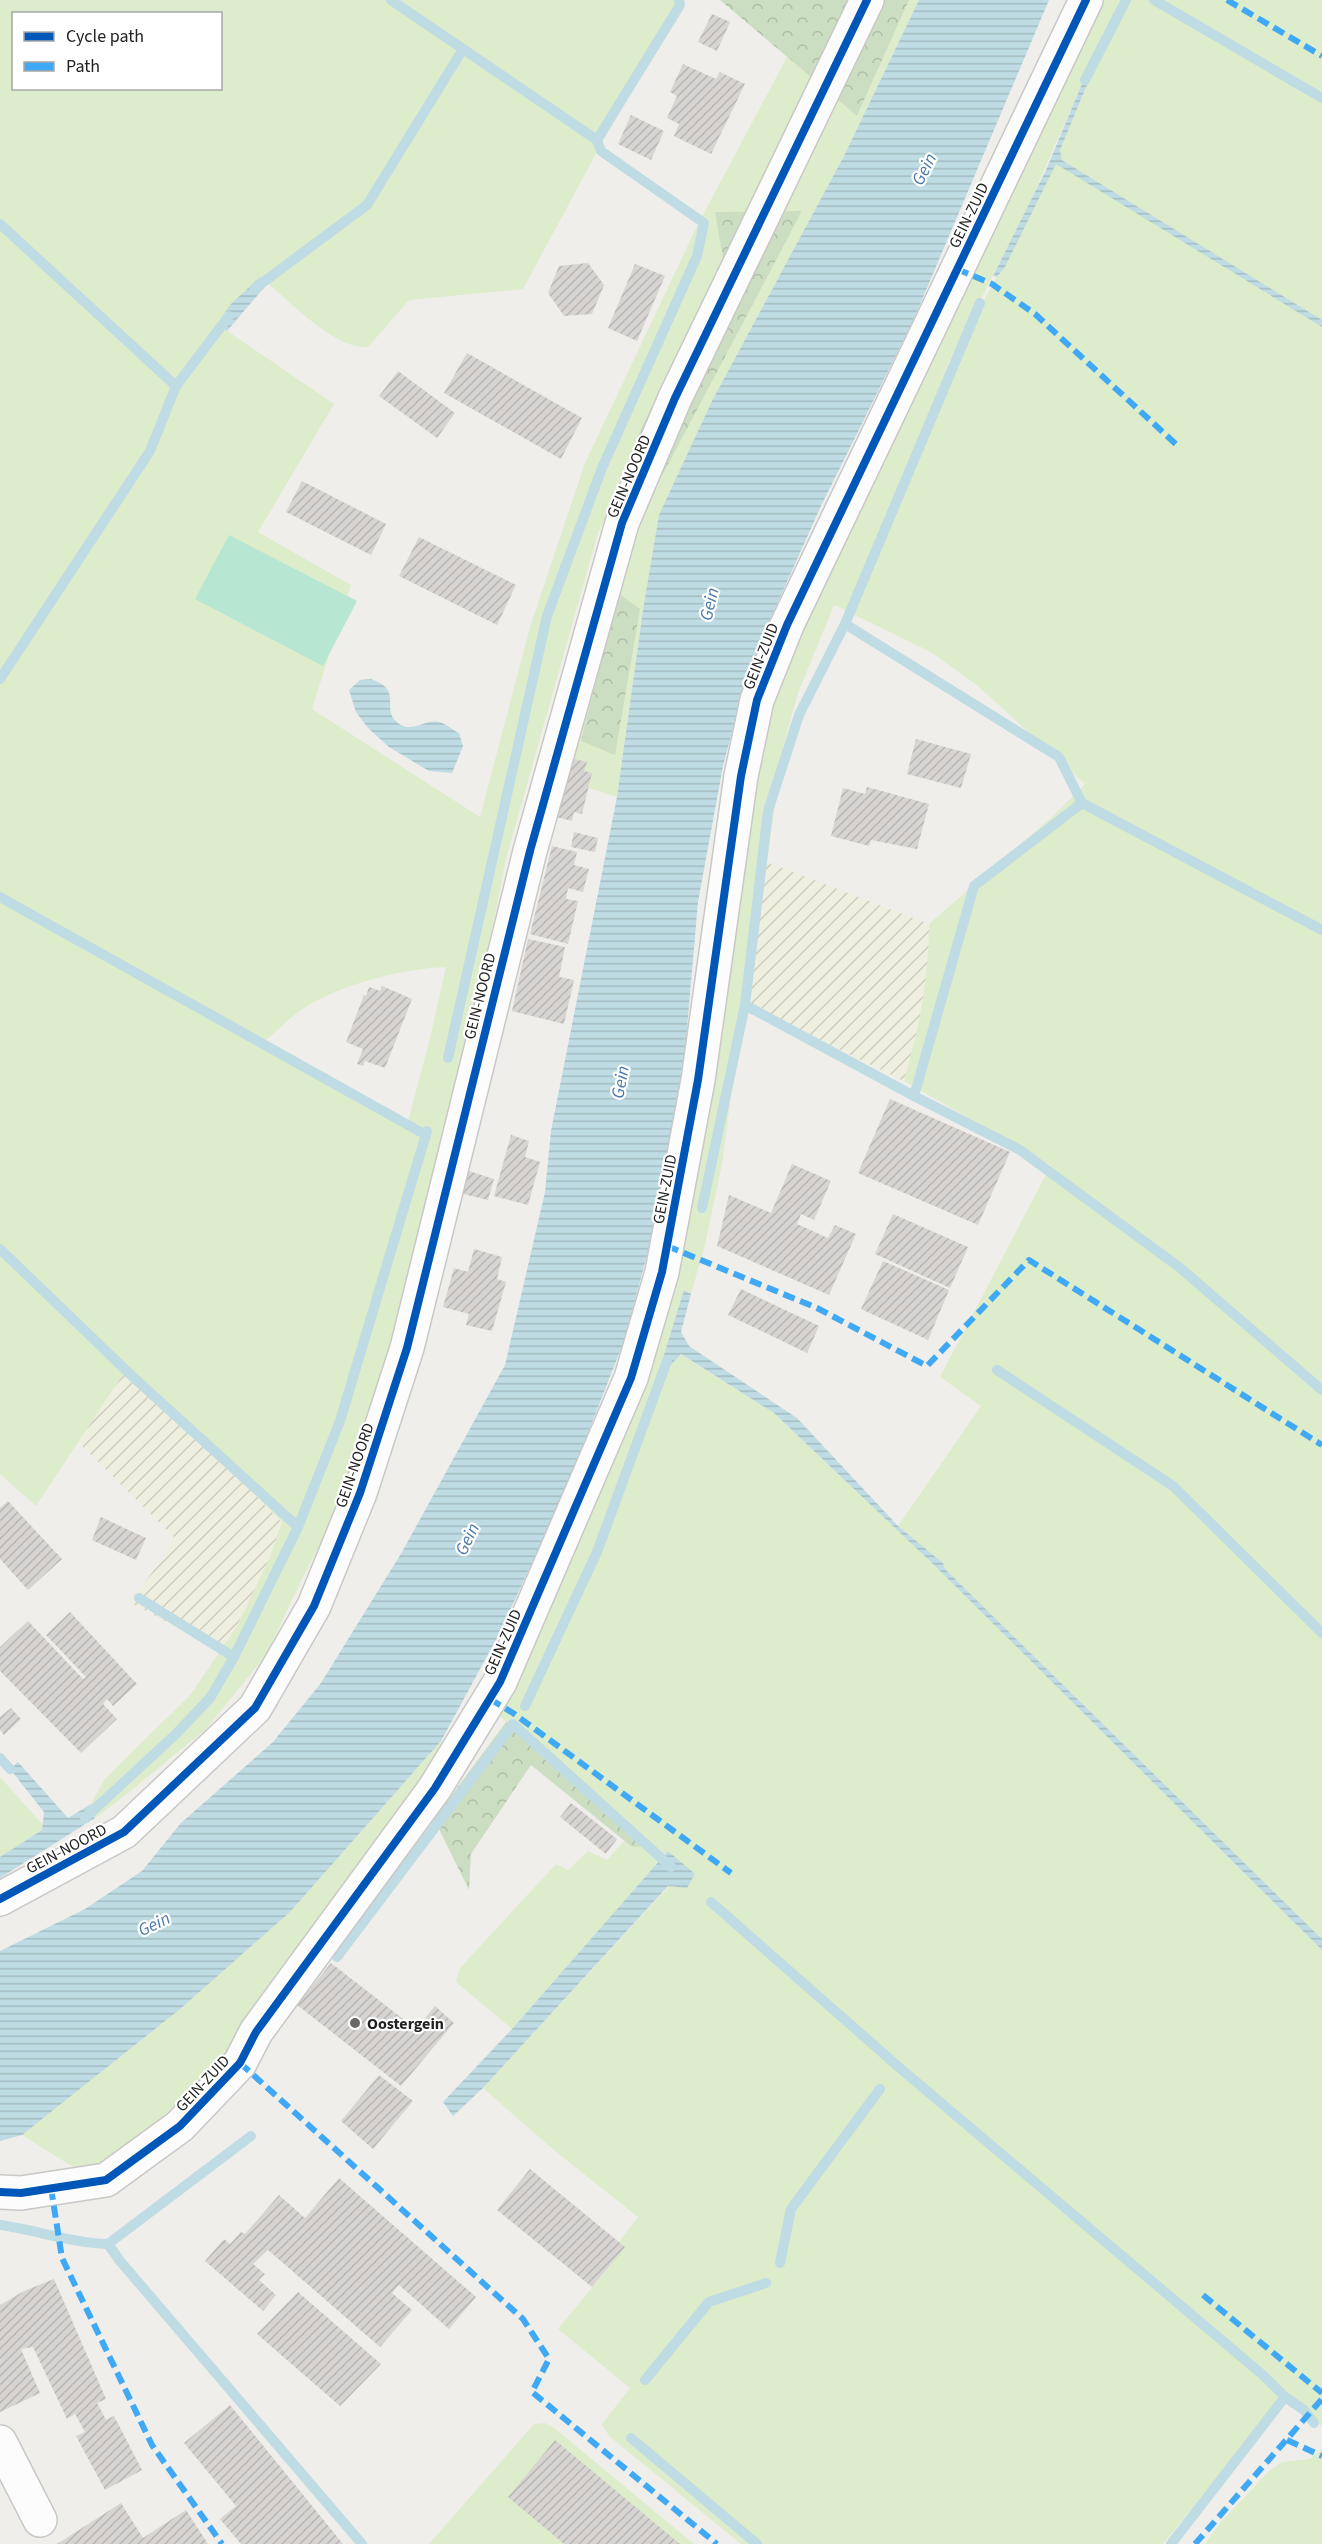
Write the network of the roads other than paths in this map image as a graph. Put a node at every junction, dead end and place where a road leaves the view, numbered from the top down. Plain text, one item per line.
1 (867, 0) edge
2 (1086, 0) edge
3 (0, 1899) edge
4 (0, 2192) edge
5 (0, 2442) edge
6 (40, 2520) dead end

1 - 3 street, GEIN-NOORD
2 - 4 street, GEIN-ZUID
5 - 6 street

